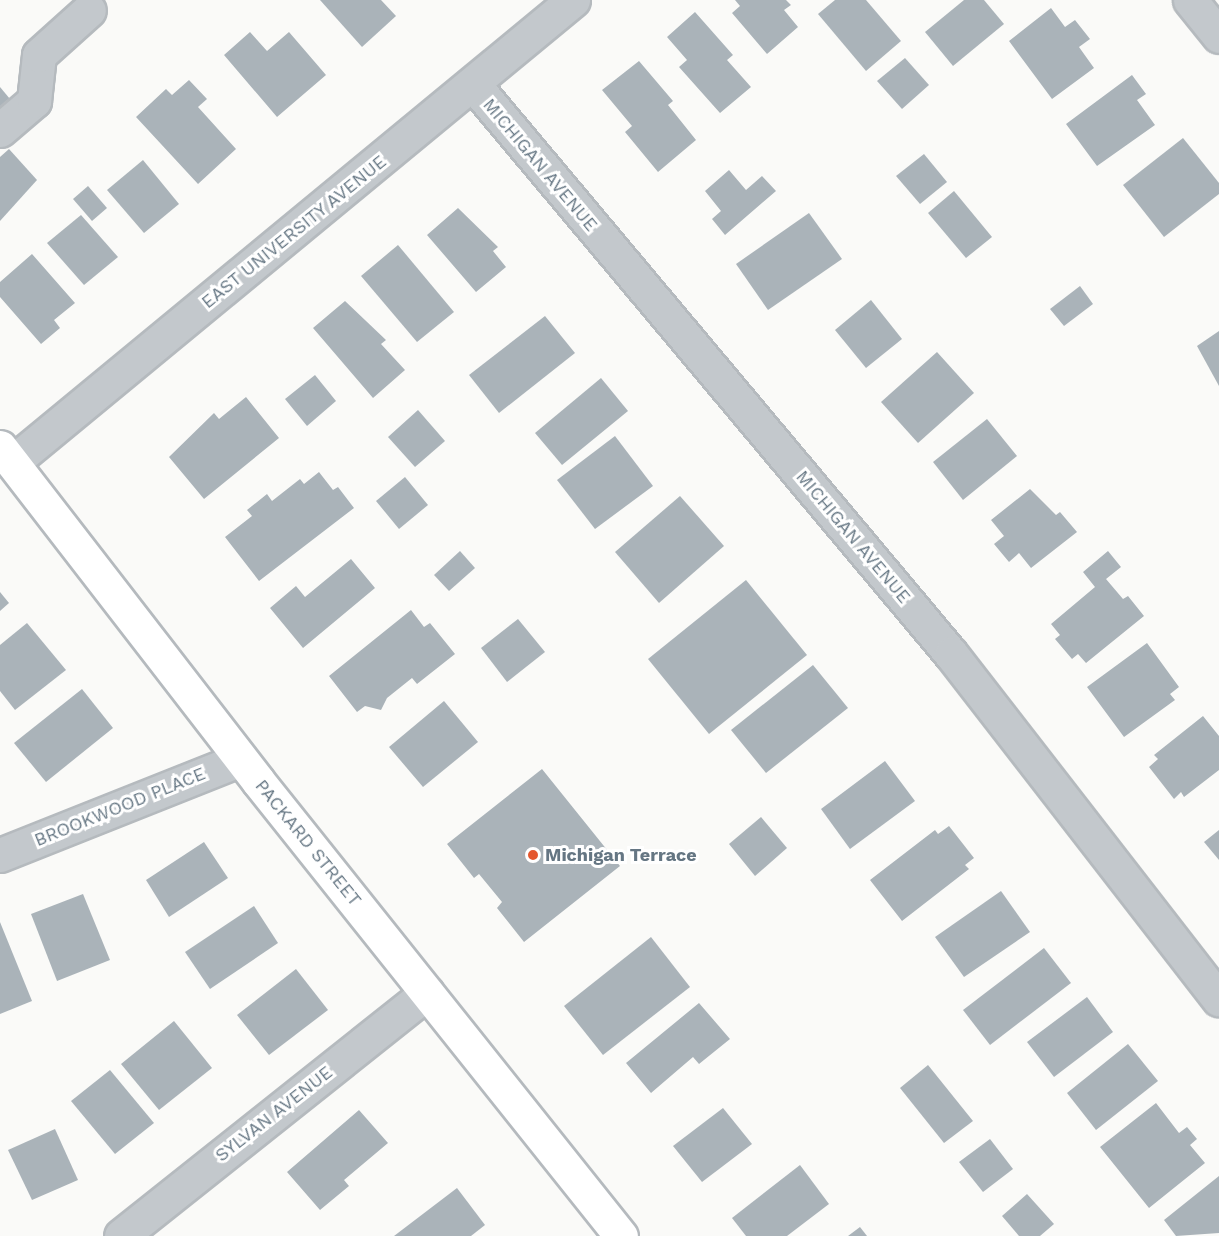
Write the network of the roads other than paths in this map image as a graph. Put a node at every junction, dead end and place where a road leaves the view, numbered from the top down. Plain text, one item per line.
1 (573, 0) edge
2 (1190, 0) edge
3 (89, 10) dead end
4 (1219, 36) edge
5 (474, 85) junction
6 (0, 130) edge
7 (7, 454) edge
8 (241, 759) junction
9 (0, 855) edge
10 (427, 993) junction
11 (1219, 999) edge
12 (121, 1236) edge
13 (621, 1236) edge

1 - 5 street, EAST UNIVERSITY AVENUE
2 - 4 street
3 - 6 street
5 - 7 street, EAST UNIVERSITY AVENUE
5 - 11 street, MICHIGAN AVENUE
7 - 8 main road, PACKARD STREET
8 - 9 street, BROOKWOOD PLACE
8 - 10 main road, PACKARD STREET
10 - 12 street, SYLVAN AVENUE
10 - 13 main road, PACKARD STREET

